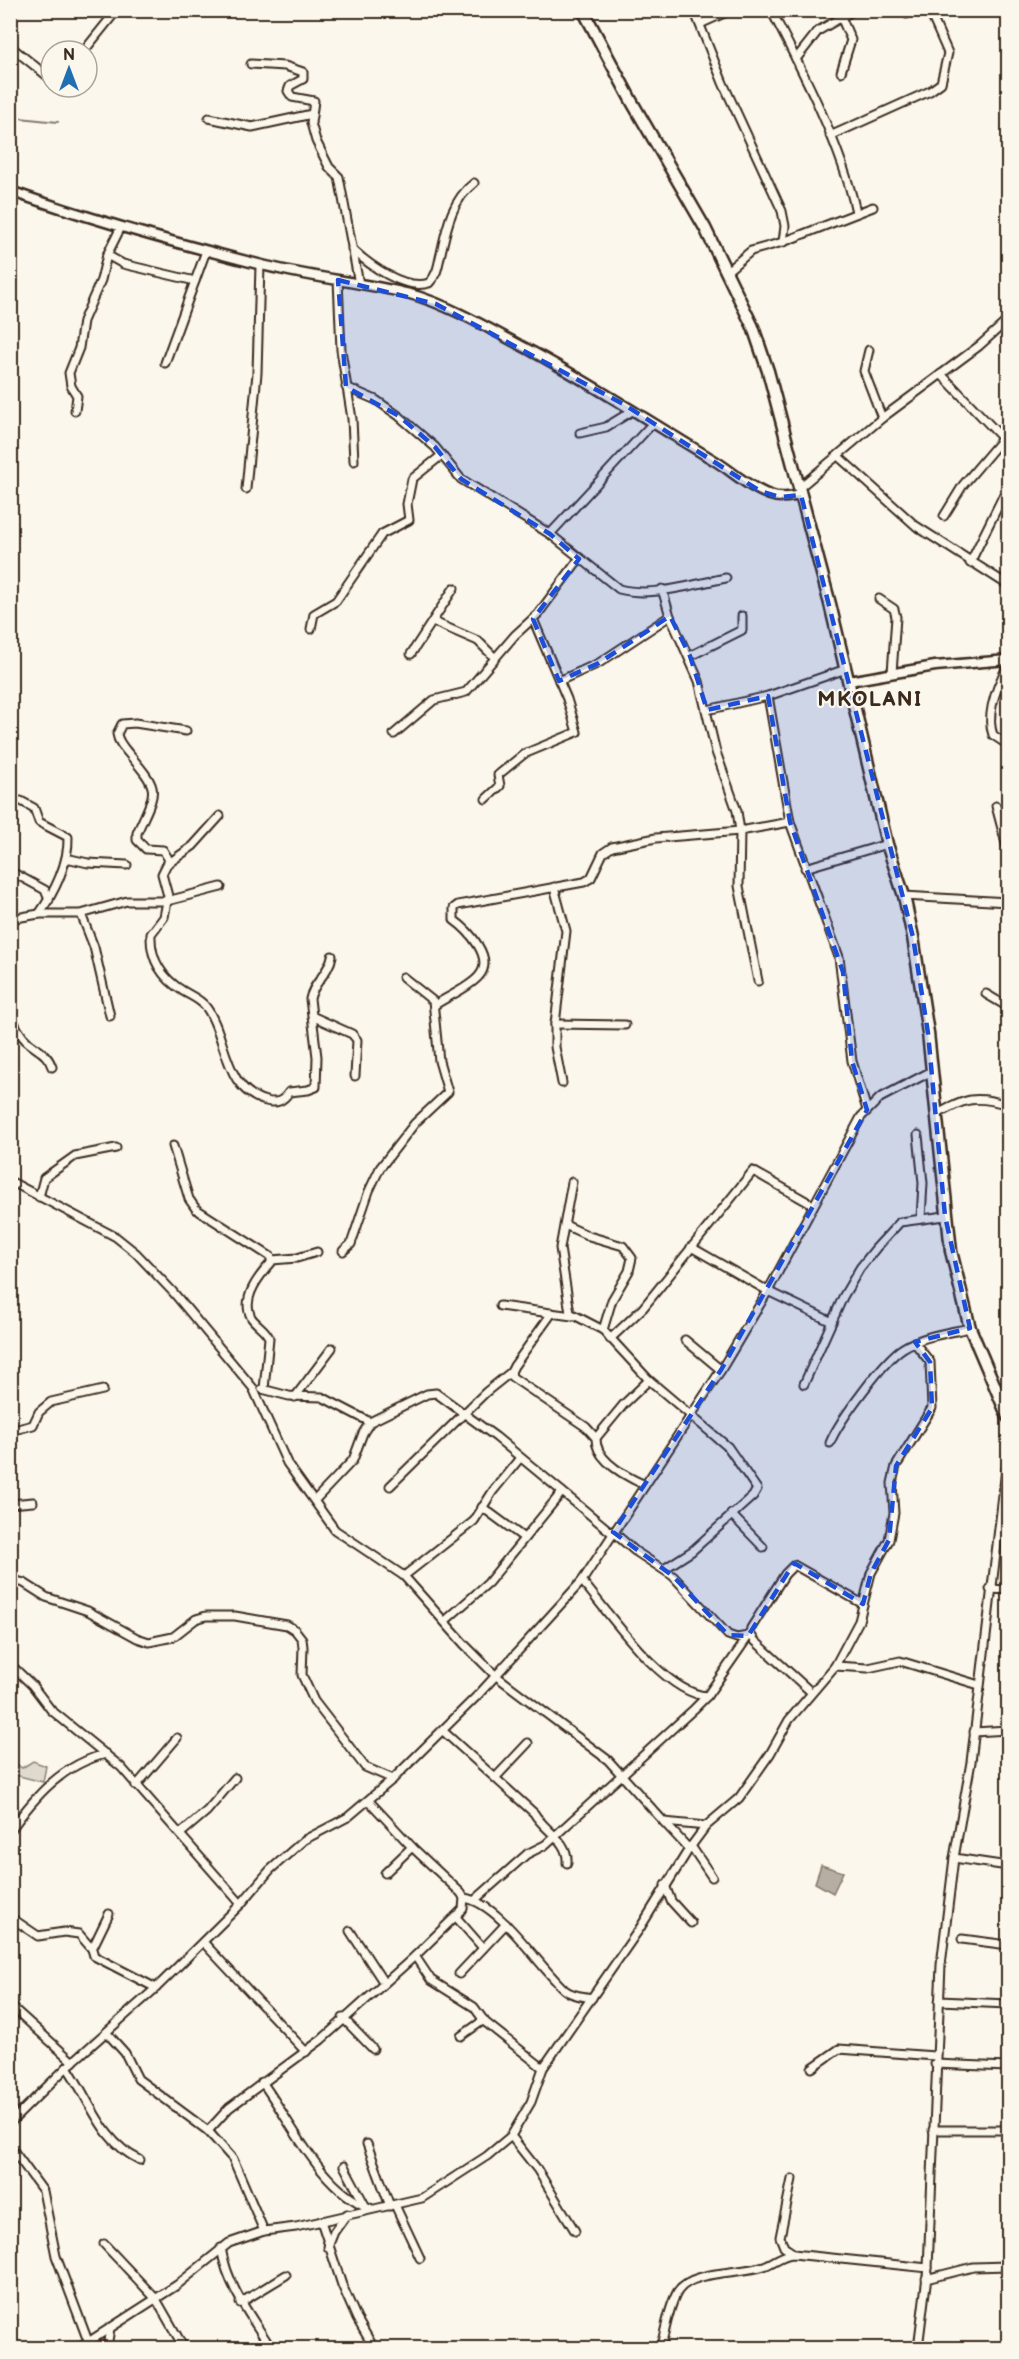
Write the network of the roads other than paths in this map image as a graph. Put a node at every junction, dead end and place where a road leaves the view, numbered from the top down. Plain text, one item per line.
1 (14, 10) edge
2 (117, 10) edge
3 (584, 10) edge
4 (694, 10) edge
5 (731, 10) edge
6 (771, 10) edge
7 (854, 10) edge
8 (904, 10) edge
9 (917, 10) edge
10 (929, 10) edge
11 (10, 16) edge
12 (841, 17) junction
13 (700, 24) junction
14 (94, 39) edge
15 (10, 45) edge
16 (796, 59) junction
17 (251, 64) dead end
18 (39, 69) edge
19 (841, 72) dead end
20 (312, 114) junction
21 (209, 118) dead end
22 (830, 136) junction
23 (474, 183) dead end
24 (10, 191) edge
25 (873, 207) dead end
26 (856, 212) junction
27 (121, 227) junction
28 (783, 242) junction
29 (352, 249) junction
30 (206, 251) junction
31 (107, 255) junction
32 (260, 265) junction
33 (727, 271) junction
34 (338, 280) junction
35 (195, 281) junction
36 (359, 284) junction
37 (1008, 320) edge
38 (869, 350) dead end
39 (165, 363) dead end
40 (941, 374) junction
41 (346, 387) junction
42 (75, 411) dead end
43 (632, 411) junction
44 (882, 418) junction
45 (652, 424) junction
46 (580, 433) dead end
47 (1005, 441) edge
48 (442, 455) junction
49 (839, 457) junction
50 (354, 461) dead end
51 (1008, 486) edge
52 (246, 489) dead end
53 (800, 492) junction
54 (944, 516) dead end
55 (550, 534) junction
56 (579, 559) junction
57 (970, 563) junction
58 (726, 578) dead end
59 (1008, 585) edge
60 (454, 588) dead end
61 (662, 589) junction
62 (879, 599) dead end
63 (670, 616) junction
64 (742, 616) dead end
65 (533, 619) junction
66 (434, 622) junction
67 (311, 629) dead end
68 (411, 654) dead end
69 (690, 656) junction
70 (495, 658) junction
71 (1008, 660) edge
72 (1008, 665) edge
73 (846, 669) junction
74 (892, 673) junction
75 (559, 681) junction
76 (849, 681) junction
77 (768, 696) junction
78 (707, 710) junction
79 (186, 731) dead end
80 (394, 734) dead end
81 (1008, 745) edge
82 (486, 799) dead end
83 (21, 801) dead end
84 (996, 806) dead end
85 (219, 816) dead end
86 (790, 822) junction
87 (740, 831) junction
88 (887, 844) junction
89 (1008, 851) edge
90 (66, 858) junction
91 (169, 863) junction
92 (127, 866) dead end
93 (805, 868) junction
94 (10, 871) edge
95 (220, 887) dead end
96 (554, 887) junction
97 (904, 896) junction
98 (49, 900) junction
99 (167, 901) junction
100 (1008, 902) edge
101 (81, 914) junction
102 (39, 915) junction
103 (10, 919) edge
104 (332, 956) dead end
105 (403, 977) dead end
106 (759, 981) dead end
107 (986, 994) dead end
108 (435, 1005) junction
109 (1008, 1007) edge
110 (10, 1013) edge
111 (110, 1016) dead end
112 (314, 1017) junction
113 (555, 1024) junction
114 (625, 1025) dead end
115 (52, 1067) dead end
116 (932, 1071) junction
117 (355, 1076) dead end
118 (562, 1083) dead end
119 (1008, 1105) edge
120 (867, 1110) junction
121 (936, 1115) junction
122 (918, 1135) dead end
123 (173, 1146) dead end
124 (116, 1148) dead end
125 (10, 1181) edge
126 (572, 1182) dead end
127 (39, 1197) junction
128 (813, 1205) junction
129 (945, 1215) junction
130 (921, 1218) junction
131 (565, 1225) junction
132 (691, 1247) junction
133 (343, 1251) dead end
134 (317, 1252) dead end
135 (272, 1260) junction
136 (768, 1291) junction
137 (500, 1306) dead end
138 (552, 1313) junction
139 (572, 1316) junction
140 (832, 1322) junction
141 (970, 1328) junction
142 (603, 1330) junction
143 (610, 1339) junction
144 (685, 1340) dead end
145 (914, 1342) junction
146 (332, 1348) dead end
147 (721, 1370) junction
148 (511, 1372) junction
149 (649, 1380) junction
150 (804, 1384) dead end
151 (253, 1388) junction
152 (264, 1389) junction
153 (103, 1390) dead end
154 (295, 1397) junction
155 (465, 1413) junction
156 (691, 1416) junction
157 (1008, 1417) edge
158 (370, 1422) junction
159 (10, 1431) edge
160 (596, 1438) junction
161 (830, 1443) dead end
162 (1008, 1453) edge
163 (520, 1458) junction
164 (645, 1485) junction
165 (390, 1486) dead end
166 (562, 1492) junction
167 (315, 1500) junction
168 (33, 1502) dead end
169 (10, 1504) edge
170 (482, 1507) junction
171 (731, 1514) junction
172 (613, 1533) junction
173 (524, 1538) junction
174 (763, 1547) dead end
175 (664, 1569) junction
176 (404, 1576) junction
177 (10, 1579) edge
178 (582, 1581) junction
179 (990, 1589) junction
180 (1008, 1590) edge
181 (863, 1604) junction
182 (445, 1621) junction
183 (749, 1635) junction
184 (10, 1664) edge
185 (835, 1666) junction
186 (495, 1675) junction
187 (979, 1685) junction
188 (811, 1692) junction
189 (707, 1696) junction
190 (1008, 1730) edge
191 (443, 1731) junction
192 (974, 1732) junction
193 (177, 1738) dead end
194 (528, 1743) dead end
195 (106, 1754) junction
196 (622, 1774) junction
197 (496, 1777) junction
198 (235, 1778) dead end
199 (393, 1779) junction
200 (136, 1786) junction
201 (369, 1801) junction
202 (664, 1822) junction
203 (706, 1826) junction
204 (11, 1828) edge
205 (180, 1834) junction
206 (554, 1836) junction
207 (412, 1847) junction
208 (690, 1848) junction
209 (954, 1858) junction
210 (567, 1863) dead end
211 (1008, 1866) edge
212 (386, 1873) dead end
213 (712, 1877) dead end
214 (665, 1885) junction
215 (464, 1898) junction
216 (476, 1899) junction
217 (241, 1904) junction
218 (109, 1914) dead end
219 (10, 1917) edge
220 (456, 1917) junction
221 (691, 1923) dead end
222 (506, 1924) junction
223 (350, 1931) dead end
224 (962, 1939) dead end
225 (203, 1942) junction
226 (1008, 1945) edge
227 (483, 1948) junction
228 (92, 1949) junction
229 (416, 1956) junction
230 (459, 1974) dead end
231 (384, 1983) junction
232 (156, 1988) junction
233 (592, 1998) junction
234 (939, 2001) junction
235 (1008, 2004) edge
236 (10, 2005) edge
237 (343, 2018) junction
238 (484, 2020) junction
239 (107, 2033) junction
240 (461, 2036) dead end
241 (373, 2049) dead end
242 (306, 2052) junction
243 (935, 2060) junction
244 (70, 2065) junction
245 (1008, 2067) edge
246 (543, 2068) junction
247 (812, 2068) dead end
248 (262, 2082) junction
249 (10, 2123) edge
250 (933, 2130) junction
251 (1008, 2130) edge
252 (208, 2131) junction
253 (510, 2136) junction
254 (367, 2144) dead end
255 (10, 2146) edge
256 (141, 2160) dead end
257 (344, 2166) dead end
258 (792, 2179) dead end
259 (392, 2206) junction
260 (369, 2208) junction
261 (347, 2214) junction
262 (321, 2221) junction
263 (264, 2231) junction
264 (575, 2231) dead end
265 (104, 2244) dead end
266 (328, 2247) junction
267 (221, 2248) junction
268 (794, 2254) junction
269 (420, 2258) dead end
270 (1008, 2266) edge
271 (927, 2268) junction
272 (286, 2275) dead end
273 (926, 2278) junction
274 (156, 2299) junction
275 (240, 2303) junction
276 (110, 2328) junction
277 (100, 2334) junction
278 (88, 2341) junction
279 (79, 2349) edge
280 (107, 2349) edge
281 (184, 2349) edge
282 (272, 2349) edge
283 (374, 2349) edge
284 (660, 2349) edge
285 (918, 2349) edge

1 - 11 street
2 - 14 street
3 - 33 highway
4 - 13 street
5 - 13 street
6 - 16 street
7 - 12 street
8 - 9 street
10 - 22 street
12 - 16 street
12 - 19 street
13 - 28 street
15 - 18 street
16 - 22 street
17 - 20 street
20 - 21 street
20 - 29 street
22 - 26 street
23 - 29 street
24 - 27 street
25 - 26 street
26 - 28 street
27 - 30 street
27 - 31 street
28 - 33 street
29 - 36 street
30 - 32 street
30 - 35 street
31 - 35 street
31 - 42 street
32 - 34 street
32 - 52 street
33 - 53 highway
34 - 36 street
34 - 41 street
35 - 39 street
36 - 43 street
37 - 40 street
38 - 44 street
40 - 44 street
40 - 47 street
41 - 48 street
41 - 50 street
43 - 45 street
43 - 46 street
44 - 49 street
45 - 53 street
45 - 55 street
47 - 54 street
48 - 55 street
48 - 67 street
49 - 53 street
49 - 57 street
51 - 57 street
53 - 73 highway
55 - 56 street
56 - 61 street
56 - 65 street
57 - 59 street
58 - 61 street
60 - 66 street
61 - 63 street
62 - 74 street
63 - 69 street
63 - 75 street
64 - 69 street
65 - 70 street
65 - 75 street
66 - 68 street
66 - 70 street
69 - 78 street
70 - 80 street
71 - 74 street
72 - 81 street
73 - 76 highway
73 - 77 street
74 - 76 street
75 - 82 street
76 - 88 highway
77 - 78 street
77 - 86 street
78 - 87 street
79 - 91 street
83 - 90 street
84 - 89 street
85 - 91 street
86 - 87 street
86 - 93 street
87 - 96 street
87 - 106 street
88 - 93 street
88 - 97 highway
90 - 92 street
90 - 98 street
91 - 99 street
93 - 120 street
94 - 98 street
95 - 99 street
96 - 108 street
96 - 113 street
97 - 100 street
97 - 116 highway
98 - 102 street
99 - 101 street
99 - 112 street
101 - 102 street
101 - 111 street
102 - 103 street
104 - 112 street
105 - 108 street
107 - 109 street
108 - 133 street
110 - 115 street
112 - 117 street
113 - 114 street
113 - 118 street
116 - 120 street
116 - 121 highway
119 - 121 street
120 - 128 street
121 - 129 highway
122 - 130 street
123 - 135 street
124 - 127 street
125 - 127 street
126 - 131 street
127 - 151 street
128 - 132 street
128 - 136 street
129 - 130 street
129 - 141 highway
130 - 140 street
131 - 139 street
131 - 142 street
132 - 136 street
132 - 143 street
134 - 135 street
135 - 152 street
136 - 140 street
136 - 147 street
137 - 138 street
138 - 139 street
138 - 148 street
139 - 142 street
140 - 150 street
141 - 145 street
141 - 157 highway
142 - 143 street
143 - 149 street
144 - 147 street
145 - 161 street
145 - 181 street
146 - 154 street
147 - 156 street
148 - 155 street
148 - 160 street
149 - 156 street
149 - 160 street
151 - 152 street
151 - 167 street
152 - 154 street
153 - 159 street
154 - 158 street
155 - 158 street
155 - 163 street
155 - 165 street
156 - 164 street
156 - 171 street
158 - 167 street
160 - 164 street
162 - 179 street
163 - 166 street
163 - 170 street
164 - 172 street
166 - 172 street
166 - 173 street
167 - 176 street
168 - 169 street
170 - 173 street
170 - 176 street
171 - 174 street
171 - 175 street
172 - 175 street
172 - 178 street
173 - 182 street
175 - 183 street
176 - 182 street
177 - 199 street
178 - 186 street
178 - 189 street
179 - 180 street
179 - 187 street
181 - 183 street
181 - 185 street
182 - 186 street
183 - 188 street
183 - 189 street
184 - 195 street
185 - 187 street
185 - 188 street
186 - 191 street
186 - 196 street
187 - 192 street
188 - 203 street
189 - 196 street
190 - 192 street
191 - 197 street
191 - 199 street
192 - 209 street
193 - 200 street
194 - 197 street
195 - 200 street
195 - 204 street
196 - 202 street
196 - 206 street
197 - 206 street
198 - 205 street
199 - 201 street
200 - 205 street
201 - 207 street
201 - 217 street
202 - 203 street
202 - 208 street
203 - 208 street
205 - 217 street
206 - 210 street
206 - 216 street
207 - 212 street
207 - 215 street
208 - 213 street
208 - 214 street
209 - 211 street
209 - 234 street
214 - 221 street
214 - 233 street
215 - 216 street
215 - 220 street
216 - 222 street
217 - 225 street
218 - 228 street
219 - 228 street
220 - 227 street
220 - 229 street
222 - 227 street
222 - 233 street
223 - 231 street
224 - 226 street
225 - 232 street
225 - 242 street
227 - 230 street
228 - 232 street
229 - 231 street
229 - 238 street
231 - 237 street
232 - 239 street
233 - 246 street
234 - 235 street
234 - 243 street
236 - 244 street
237 - 241 street
237 - 242 street
238 - 240 street
238 - 246 street
239 - 244 street
239 - 252 street
242 - 248 street
243 - 245 street
243 - 247 street
243 - 250 street
244 - 249 street
244 - 256 street
246 - 253 street
248 - 252 street
248 - 260 street
250 - 251 street
250 - 271 street
252 - 263 street
253 - 259 street
253 - 264 street
254 - 259 street
255 - 278 street
257 - 260 street
258 - 268 street
259 - 260 street
259 - 269 street
260 - 261 street
261 - 262 street
261 - 266 street
262 - 263 street
262 - 266 street
263 - 267 street
265 - 274 street
266 - 283 street
267 - 274 street
267 - 275 street
268 - 271 street
268 - 284 street
270 - 273 street
271 - 273 street
272 - 275 street
273 - 285 street
274 - 276 street
274 - 281 street
275 - 282 street
276 - 277 street
276 - 280 street
277 - 278 street
277 - 280 street
278 - 279 street

